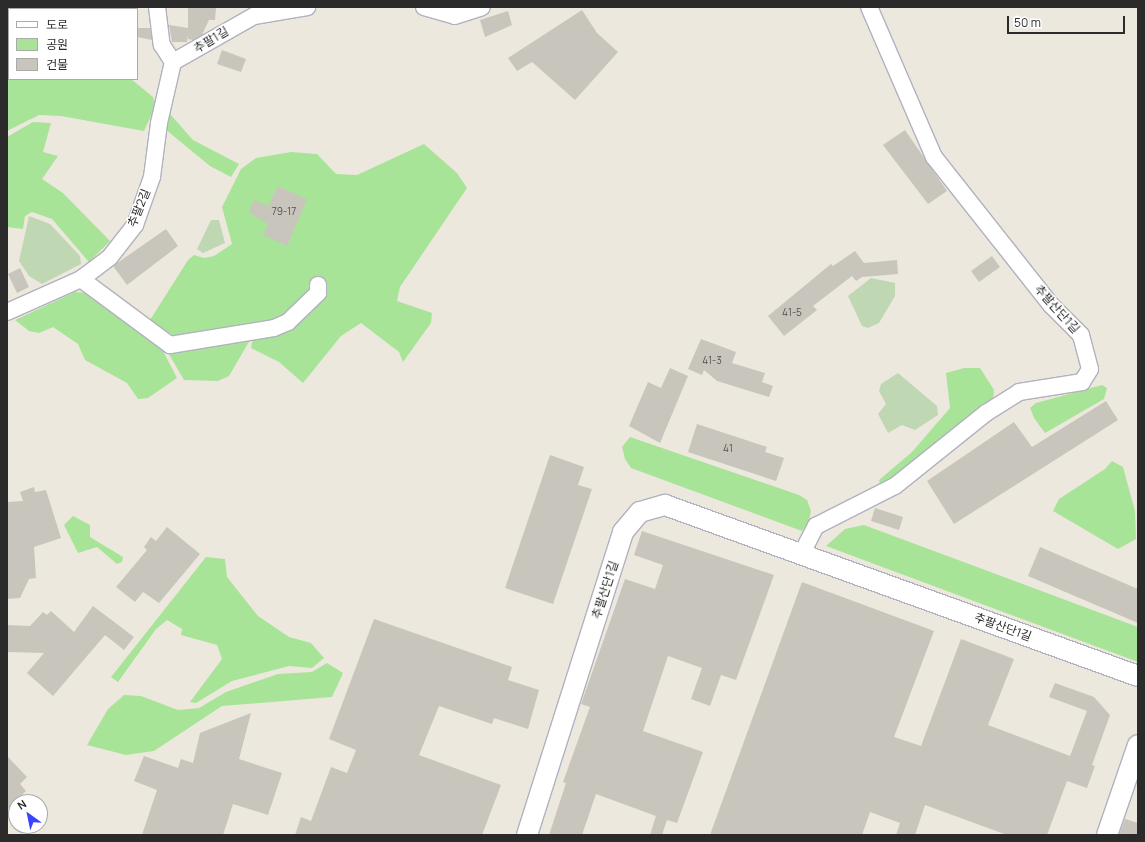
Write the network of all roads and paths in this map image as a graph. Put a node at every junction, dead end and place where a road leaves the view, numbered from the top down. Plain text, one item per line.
1 (157, 7) edge
2 (307, 7) edge
3 (424, 7) edge
4 (482, 7) edge
5 (875, 8) edge
6 (173, 62) junction
7 (81, 279) junction
8 (318, 285) dead end
9 (7, 312) edge
10 (801, 555) junction
11 (1138, 676) edge
12 (1138, 745) edge
13 (527, 835) edge
14 (1107, 835) edge

1 - 6 street
2 - 6 street, 추팔1길
3 - 4 street
5 - 10 street, 추팔산단1길
6 - 7 street, 추팔2길
7 - 8 street
7 - 9 street, 추팔2길
10 - 11 street, 추팔산단1길
10 - 13 street, 추팔산단1길
12 - 14 street

